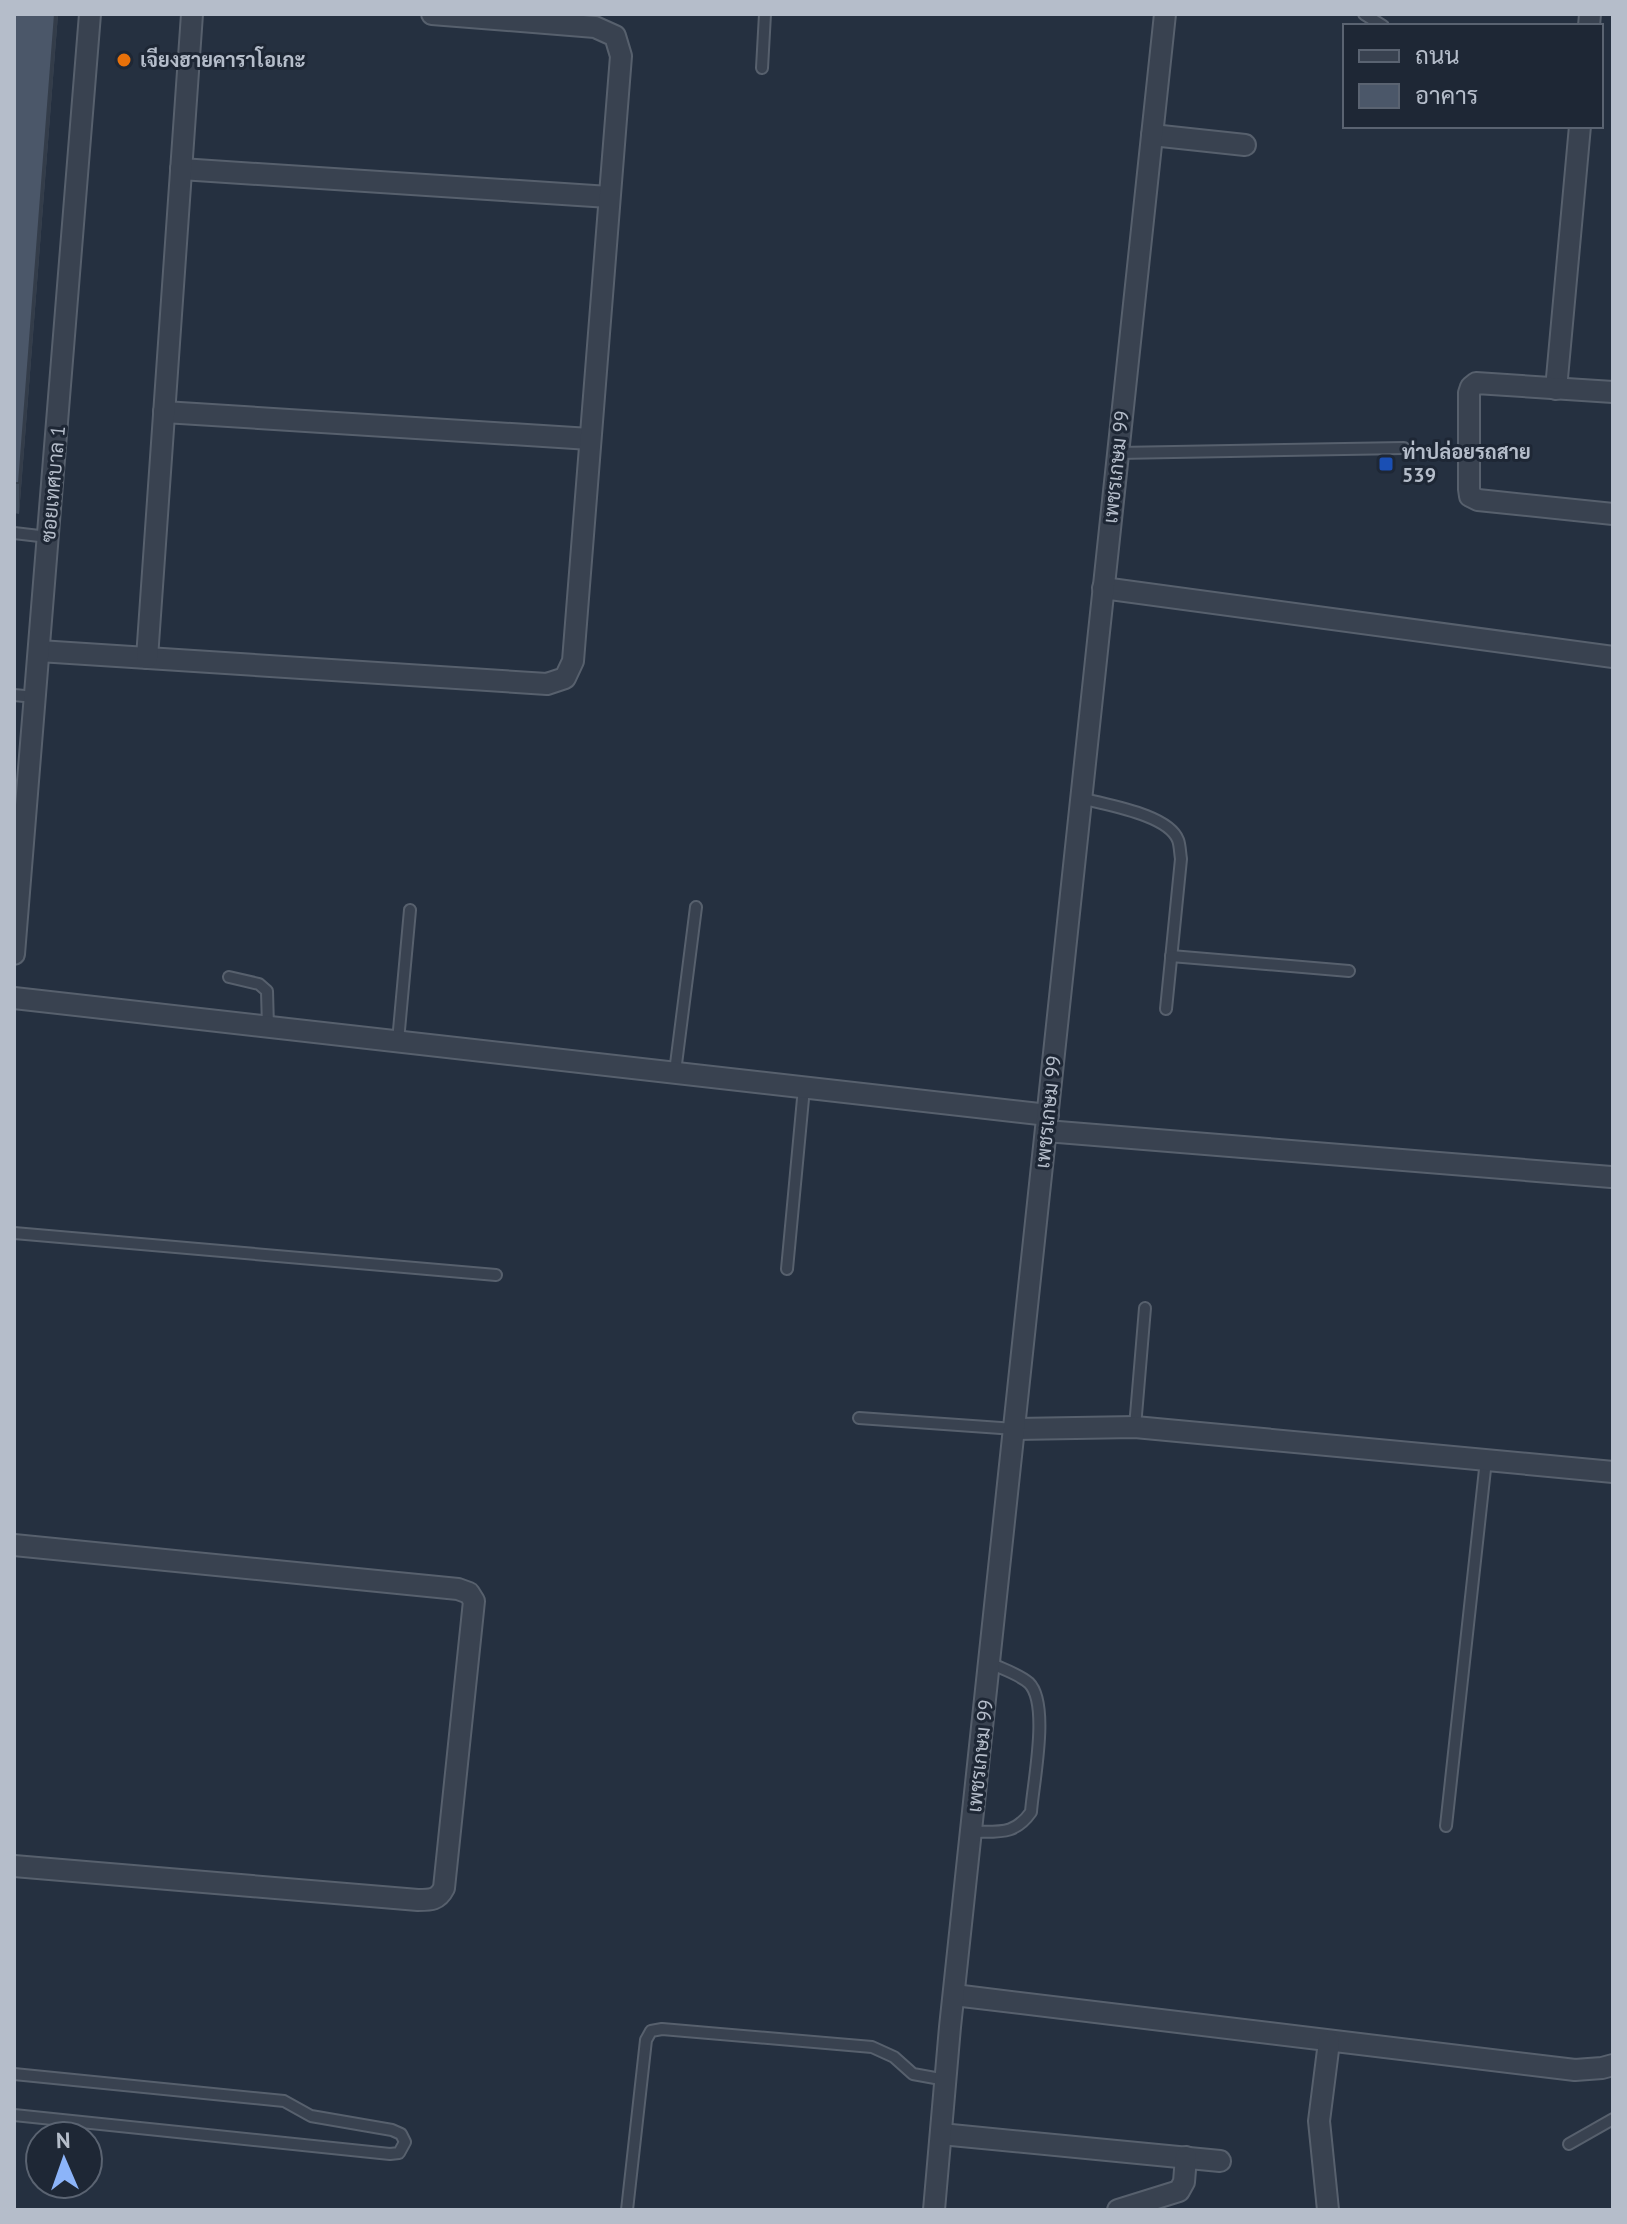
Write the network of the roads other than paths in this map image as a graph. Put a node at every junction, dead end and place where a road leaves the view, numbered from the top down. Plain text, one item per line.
1 (90, 14) edge
2 (192, 14) edge
3 (432, 14) edge
4 (765, 14) edge
5 (1165, 14) edge
6 (467, 15) edge
7 (762, 68) dead end
8 (1580, 128) edge
9 (1152, 135) junction
10 (1245, 145) dead end
11 (181, 169) junction
12 (609, 197) junction
13 (1556, 389) junction
14 (1613, 392) edge
15 (164, 412) junction
16 (590, 439) junction
17 (1404, 448) dead end
18 (1117, 453) junction
19 (1613, 514) edge
20 (14, 533) edge
21 (49, 537) junction
22 (1103, 588) junction
23 (39, 651) junction
24 (1613, 657) edge
25 (147, 658) junction
26 (14, 695) edge
27 (35, 697) junction
28 (22, 745) edge
29 (20, 782) edge
30 (1081, 798) junction
31 (696, 907) dead end
32 (410, 910) dead end
33 (14, 954) edge
34 (1171, 956) junction
35 (1349, 971) dead end
36 (229, 977) dead end
37 (14, 998) edge
38 (1166, 1009) dead end
39 (268, 1027) junction
40 (398, 1041) junction
41 (675, 1072) junction
42 (804, 1088) junction
43 (1047, 1123) junction
44 (1611, 1177) dead end
45 (14, 1233) edge
46 (787, 1269) dead end
47 (496, 1275) dead end
48 (1145, 1308) dead end
49 (859, 1418) dead end
50 (1135, 1427) junction
51 (1015, 1429) junction
52 (1486, 1460) junction
53 (1613, 1472) edge
54 (14, 1545) edge
55 (990, 1663) junction
56 (1446, 1826) dead end
57 (972, 1832) junction
58 (14, 1866) edge
59 (954, 1995) junction
60 (1329, 2042) junction
61 (1613, 2065) edge
62 (14, 2074) edge
63 (946, 2080) junction
64 (14, 2115) edge
65 (1613, 2119) edge
66 (941, 2134) junction
67 (1569, 2144) dead end
68 (1186, 2157) junction
69 (1220, 2161) dead end
70 (627, 2210) edge
71 (934, 2210) edge
72 (1118, 2210) edge
73 (1328, 2210) edge

1 - 21 street, ซอยเทศบาล 1
2 - 11 street
3 - 6 street
4 - 7 lane
5 - 9 street, เพชรเกษม 99
6 - 12 street
8 - 13 street
9 - 10 street
9 - 18 street, เพชรเกษม 99
11 - 12 street
11 - 15 street
12 - 16 street
13 - 14 street
13 - 19 street
15 - 16 street
15 - 25 street
16 - 25 street
17 - 18 lane
18 - 22 street, เพชรเกษม 99
20 - 21 lane
21 - 23 street, ซอยเทศบาล 1
22 - 24 street
22 - 30 street, เพชรเกษม 99
23 - 25 street
23 - 27 street, ซอยเทศบาล 1
26 - 27 lane
27 - 28 street, ซอยเทศบาล 1
28 - 29 street, ซอยเทศบาล 1
29 - 33 street, ซอยเทศบาล 1
30 - 34 lane
30 - 43 street, เพชรเกษม 99
31 - 41 lane
32 - 40 lane
34 - 35 lane
34 - 38 lane
36 - 39 lane
37 - 39 street
39 - 40 street
40 - 41 street
41 - 42 street
42 - 43 street
42 - 46 lane
43 - 44 street
43 - 51 street, เพชรเกษม 99
45 - 47 lane
48 - 50 lane
49 - 51 lane
50 - 51 street
50 - 52 street
51 - 55 street, เพชรเกษม 99
52 - 53 street
52 - 56 lane
54 - 58 street
55 - 57 street, เพชรเกษม 99
55 - 57 lane
57 - 59 street, เพชรเกษม 99
59 - 60 street
59 - 63 street, เพชรเกษม 99
60 - 61 street
60 - 73 street
62 - 64 lane
63 - 66 street, เพชรเกษม 99
63 - 70 lane
65 - 67 lane
66 - 68 street
66 - 71 street, เพชรเกษม 99
68 - 69 street
68 - 72 street

